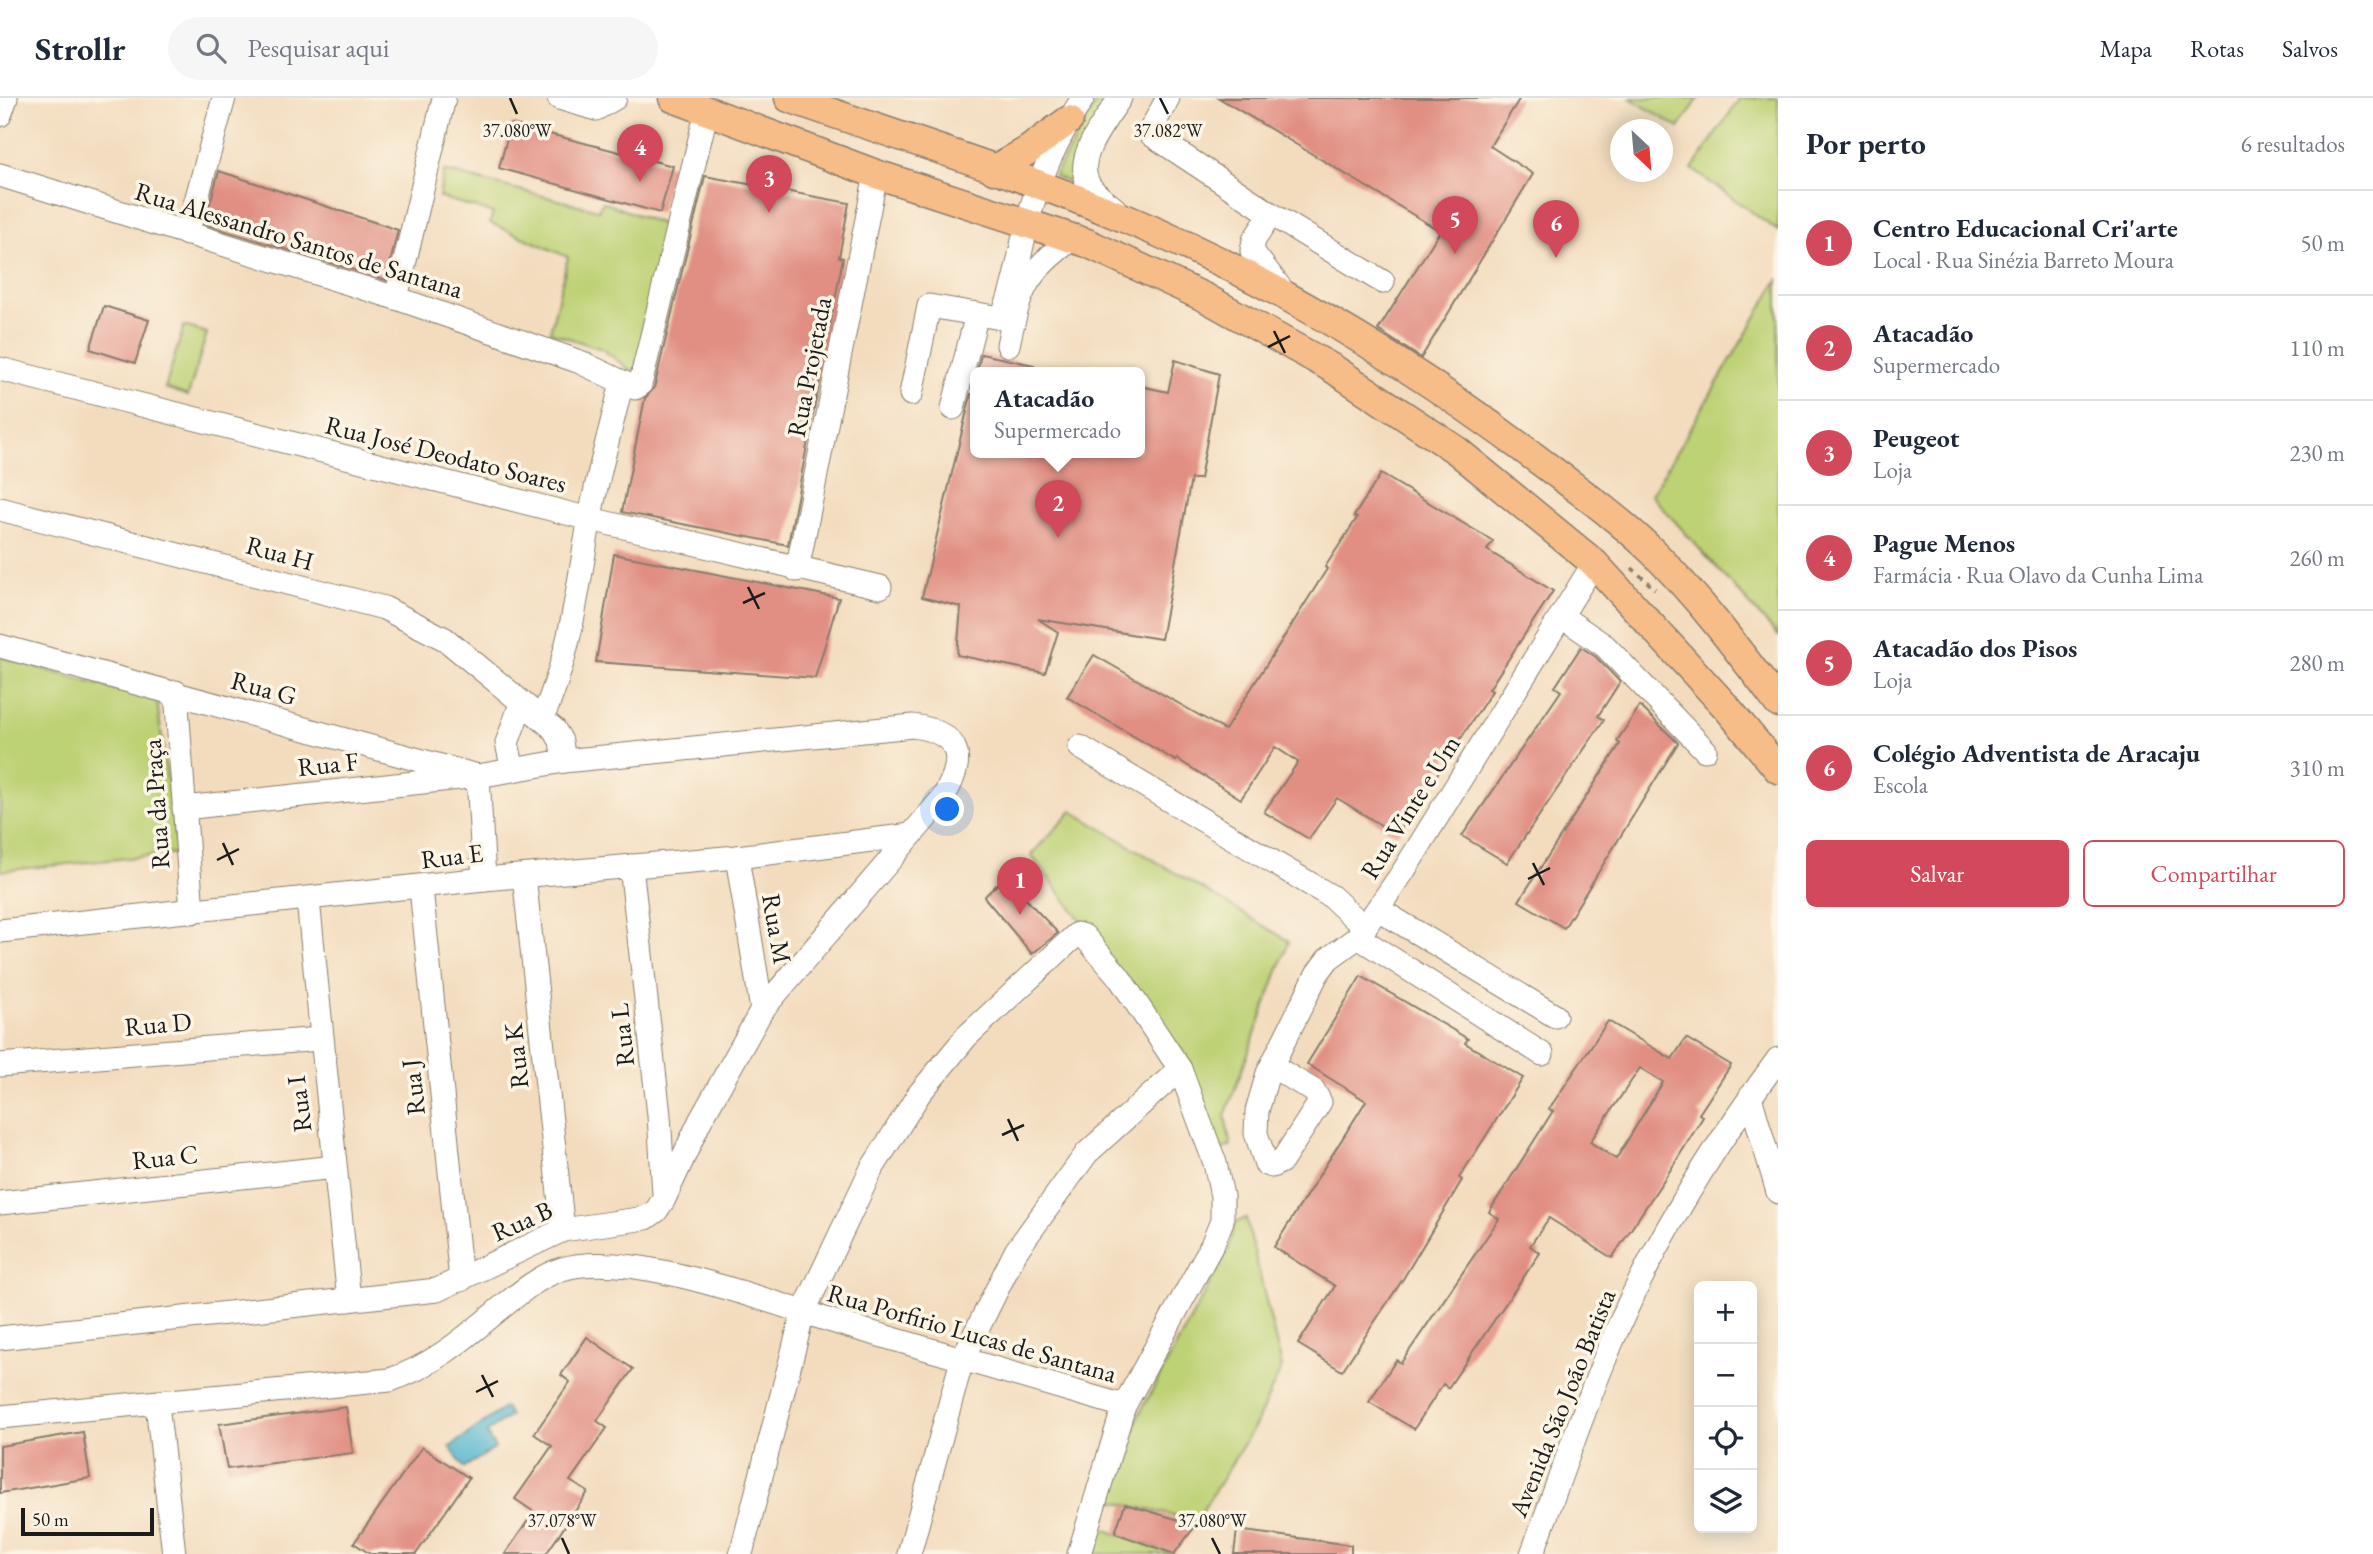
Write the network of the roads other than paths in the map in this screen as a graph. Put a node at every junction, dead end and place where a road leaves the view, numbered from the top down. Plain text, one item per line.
1 (6, 98) edge
2 (224, 98) edge
3 (444, 98) edge
4 (559, 98) edge
5 (615, 98) edge
6 (673, 98) edge
7 (789, 98) edge
8 (1120, 98) edge
9 (1168, 98) edge
10 (1076, 109) edge
11 (707, 110) junction
12 (0, 115) edge
13 (994, 170) junction
14 (876, 174) junction
15 (0, 175) edge
16 (1040, 184) junction
17 (1271, 214) junction
18 (1126, 219) junction
19 (1026, 224) junction
20 (187, 234) junction
21 (1072, 239) junction
22 (1383, 282) dead end
23 (396, 298) junction
24 (1294, 303) junction
25 (977, 314) junction
26 (1007, 319) junction
27 (1008, 345) dead end
28 (0, 369) edge
29 (622, 382) junction
30 (911, 394) dead end
31 (953, 408) dead end
32 (0, 509) edge
33 (590, 519) junction
34 (1594, 563) junction
35 (797, 570) junction
36 (880, 587) dead end
37 (1561, 616) junction
38 (0, 646) edge
39 (176, 692) junction
40 (1778, 703) edge
41 (521, 704) junction
42 (542, 719) junction
43 (1080, 747) dead end
44 (1705, 750) dead end
45 (564, 761) junction
46 (1778, 769) edge
47 (513, 770) junction
48 (478, 776) junction
49 (184, 808) junction
50 (911, 835) junction
51 (737, 857) junction
52 (631, 866) junction
53 (524, 876) junction
54 (484, 879) junction
55 (421, 888) junction
56 (308, 900) junction
57 (192, 912) junction
58 (1367, 925) junction
59 (0, 932) edge
60 (762, 1010) junction
61 (1555, 1016) dead end
62 (320, 1039) junction
63 (1542, 1054) dead end
64 (1770, 1058) edge
65 (0, 1065) edge
66 (1180, 1069) junction
67 (1270, 1069) dead end
68 (1750, 1097) junction
69 (659, 1115) junction
70 (699, 1122) junction
71 (335, 1167) junction
72 (1778, 1192) edge
73 (664, 1199) junction
74 (0, 1203) edge
75 (563, 1230) junction
76 (461, 1280) junction
77 (349, 1300) junction
78 (803, 1313) junction
79 (0, 1338) edge
80 (962, 1360) junction
81 (157, 1404) junction
82 (1124, 1406) junction
83 (0, 1417) edge
84 (174, 1554) edge
85 (741, 1554) edge
86 (909, 1554) edge
87 (1079, 1554) edge
88 (1532, 1554) edge

1 - 12 street
2 - 20 street
3 - 23 street
4 - 5 street
6 - 11 main road
7 - 13 main road
8 - 18 street
9 - 17 street
10 - 13 main road
10 - 16 street
11 - 14 main road
11 - 29 street
13 - 16 main road
14 - 19 main road
14 - 35 street, Rua Projetada
15 - 20 street, Rua Alessandro Santos de Santana
16 - 18 main road
16 - 19 street
17 - 22 street
17 - 24 street
18 - 24 main road
19 - 21 main road
19 - 26 street
20 - 23 street, Rua Alessandro Santos de Santana
21 - 26 street
21 - 34 main road
23 - 29 street, Rua Alessandro Santos de Santana
24 - 40 main road
25 - 26 street
25 - 30 street
25 - 31 street
26 - 27 street
28 - 33 street, Rua José Deodato Soares
29 - 33 street
32 - 41 street, Rua H
33 - 35 street, Rua José Deodato Soares
33 - 42 street
34 - 37 street, Rua Vinte e Um
34 - 46 main road
35 - 36 street, Rua José Deodato Soares
37 - 44 street
37 - 58 street, Rua Vinte e Um
38 - 39 street, Rua G
39 - 48 street, Rua G
39 - 49 street, Rua da Praça
41 - 42 street, Rua H
41 - 47 street
42 - 45 street
43 - 58 street
45 - 47 street, Rua G
45 - 50 street, Rua B
47 - 48 street, Rua G
48 - 49 street, Rua F
48 - 54 street
49 - 57 street, Rua da Praça
50 - 51 street, Rua E
50 - 60 street, Rua B
51 - 52 street, Rua E
51 - 60 street, Rua M
52 - 53 street, Rua E
52 - 69 street, Rua L
53 - 54 street, Rua E
53 - 75 street, Rua K
54 - 55 street, Rua E
55 - 56 street, Rua E
55 - 76 street, Rua J
56 - 57 street, Rua E
56 - 62 street, Rua I
57 - 59 street, Rua E
58 - 61 street
58 - 63 street
58 - 67 street, Rua Vinte e Um
60 - 70 street, Rua B
62 - 65 street, Rua D
62 - 71 street, Rua I
64 - 68 street, Avenida São João Batista
66 - 78 street
66 - 80 street
66 - 82 street
68 - 72 street
68 - 88 street, Avenida São João Batista
69 - 70 street
69 - 73 street, Rua L
70 - 73 street, Rua B
71 - 74 street, Rua C
71 - 77 street, Rua I
73 - 75 street, Rua B
75 - 76 street, Rua B
76 - 77 street, Rua B
77 - 79 street, Rua B
78 - 80 street, Rua Porfirio Lucas de Santana
78 - 81 street, Rua Porfirio Lucas de Santana
78 - 85 street
80 - 82 street, Rua Porfirio Lucas de Santana
80 - 86 street
81 - 83 street, Rua Porfirio Lucas de Santana
81 - 84 street
82 - 87 street

